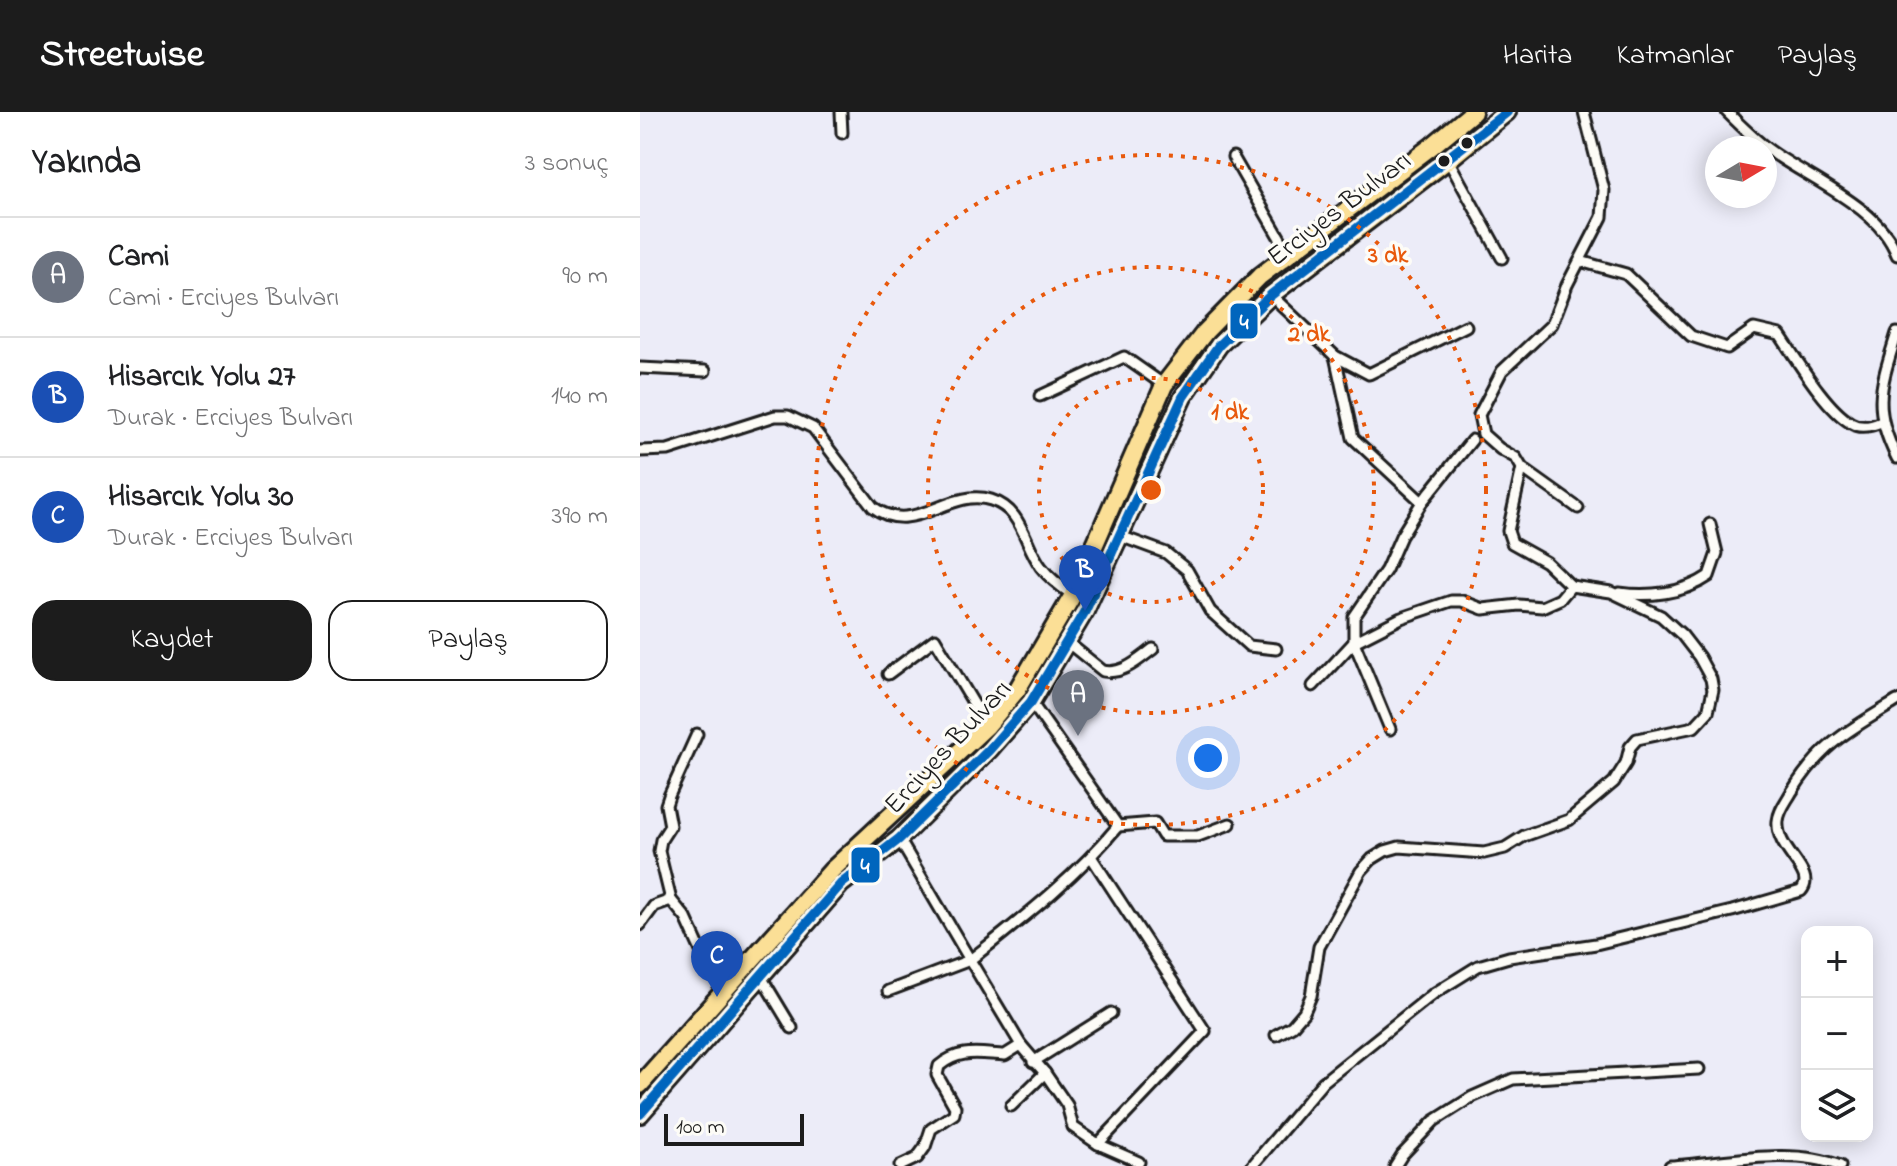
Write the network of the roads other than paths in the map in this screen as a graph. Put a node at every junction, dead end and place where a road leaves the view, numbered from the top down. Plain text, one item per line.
1 (841, 112) edge
2 (1473, 112) edge
3 (1507, 112) edge
4 (1584, 112) edge
5 (1727, 112) edge
6 (842, 133) dead end
7 (1233, 157) dead end
8 (1448, 160) junction
9 (1289, 254) junction
10 (1897, 255) edge
11 (1502, 258) dead end
12 (1580, 261) junction
13 (1271, 295) junction
14 (1466, 326) dead end
15 (1897, 333) edge
16 (1335, 356) junction
17 (640, 368) edge
18 (705, 371) dead end
19 (1164, 385) junction
20 (1040, 396) dead end
21 (1881, 422) junction
22 (1472, 440) dead end
23 (640, 451) edge
24 (1897, 458) edge
25 (1522, 468) junction
26 (1422, 502) junction
27 (1578, 508) dead end
28 (1710, 524) dead end
29 (1120, 536) junction
30 (1571, 586) junction
31 (1611, 592) junction
32 (1073, 595) junction
33 (1066, 641) junction
34 (1354, 642) junction
35 (1153, 649) dead end
36 (1276, 649) dead end
37 (888, 674) dead end
38 (1313, 686) dead end
39 (1897, 701) edge
40 (1031, 702) junction
41 (987, 726) junction
42 (1390, 729) dead end
43 (697, 734) dead end
44 (1230, 824) dead end
45 (1118, 826) junction
46 (899, 839) junction
47 (1092, 858) junction
48 (671, 900) junction
49 (640, 925) edge
50 (970, 960) junction
51 (760, 975) junction
52 (725, 988) junction
53 (888, 991) dead end
54 (1111, 1013) dead end
55 (792, 1028) dead end
56 (1276, 1035) dead end
57 (1021, 1045) junction
58 (1033, 1062) junction
59 (1699, 1069) dead end
60 (1045, 1073) junction
61 (640, 1085) edge
62 (1011, 1106) dead end
63 (640, 1114) edge
64 (1098, 1144) junction
65 (1139, 1162) dead end
66 (900, 1166) edge
67 (1252, 1166) edge
68 (1395, 1166) edge
69 (1670, 1166) edge
70 (1840, 1166) edge

1 - 6 street
2 - 9 highway, Erciyes Bulvarı
3 - 8 highway, Erciyes Bulvarı
4 - 12 street
5 - 10 street
7 - 9 street
8 - 11 street
8 - 13 highway, Erciyes Bulvarı
9 - 19 highway, Erciyes Bulvarı
12 - 21 street
12 - 25 street
13 - 16 street
13 - 29 highway, Erciyes Bulvarı
14 - 16 street
15 - 21 street
16 - 26 street
17 - 18 street
19 - 20 street
19 - 32 highway, Erciyes Bulvarı
21 - 24 street
22 - 26 street
23 - 32 street
25 - 27 street
25 - 30 street
26 - 34 street
28 - 31 street
29 - 33 highway, Erciyes Bulvarı
29 - 36 street
30 - 31 street
30 - 34 street
31 - 56 street
32 - 41 highway, Erciyes Bulvarı
33 - 35 street
33 - 40 highway, Erciyes Bulvarı
34 - 38 street
34 - 42 street
37 - 41 street
39 - 67 street
40 - 45 street
40 - 46 highway, Erciyes Bulvarı
41 - 52 highway, Erciyes Bulvarı
43 - 48 street
44 - 45 street
45 - 47 street
46 - 50 street
46 - 51 highway, Erciyes Bulvarı
47 - 50 street
47 - 64 street
48 - 49 street
48 - 52 street
50 - 53 street
50 - 57 street
51 - 55 street
51 - 63 highway, Erciyes Bulvarı
52 - 61 highway, Erciyes Bulvarı
54 - 58 street
57 - 58 street
57 - 66 street
58 - 60 street
59 - 68 street
60 - 62 street
60 - 64 street
64 - 65 street
69 - 70 street

